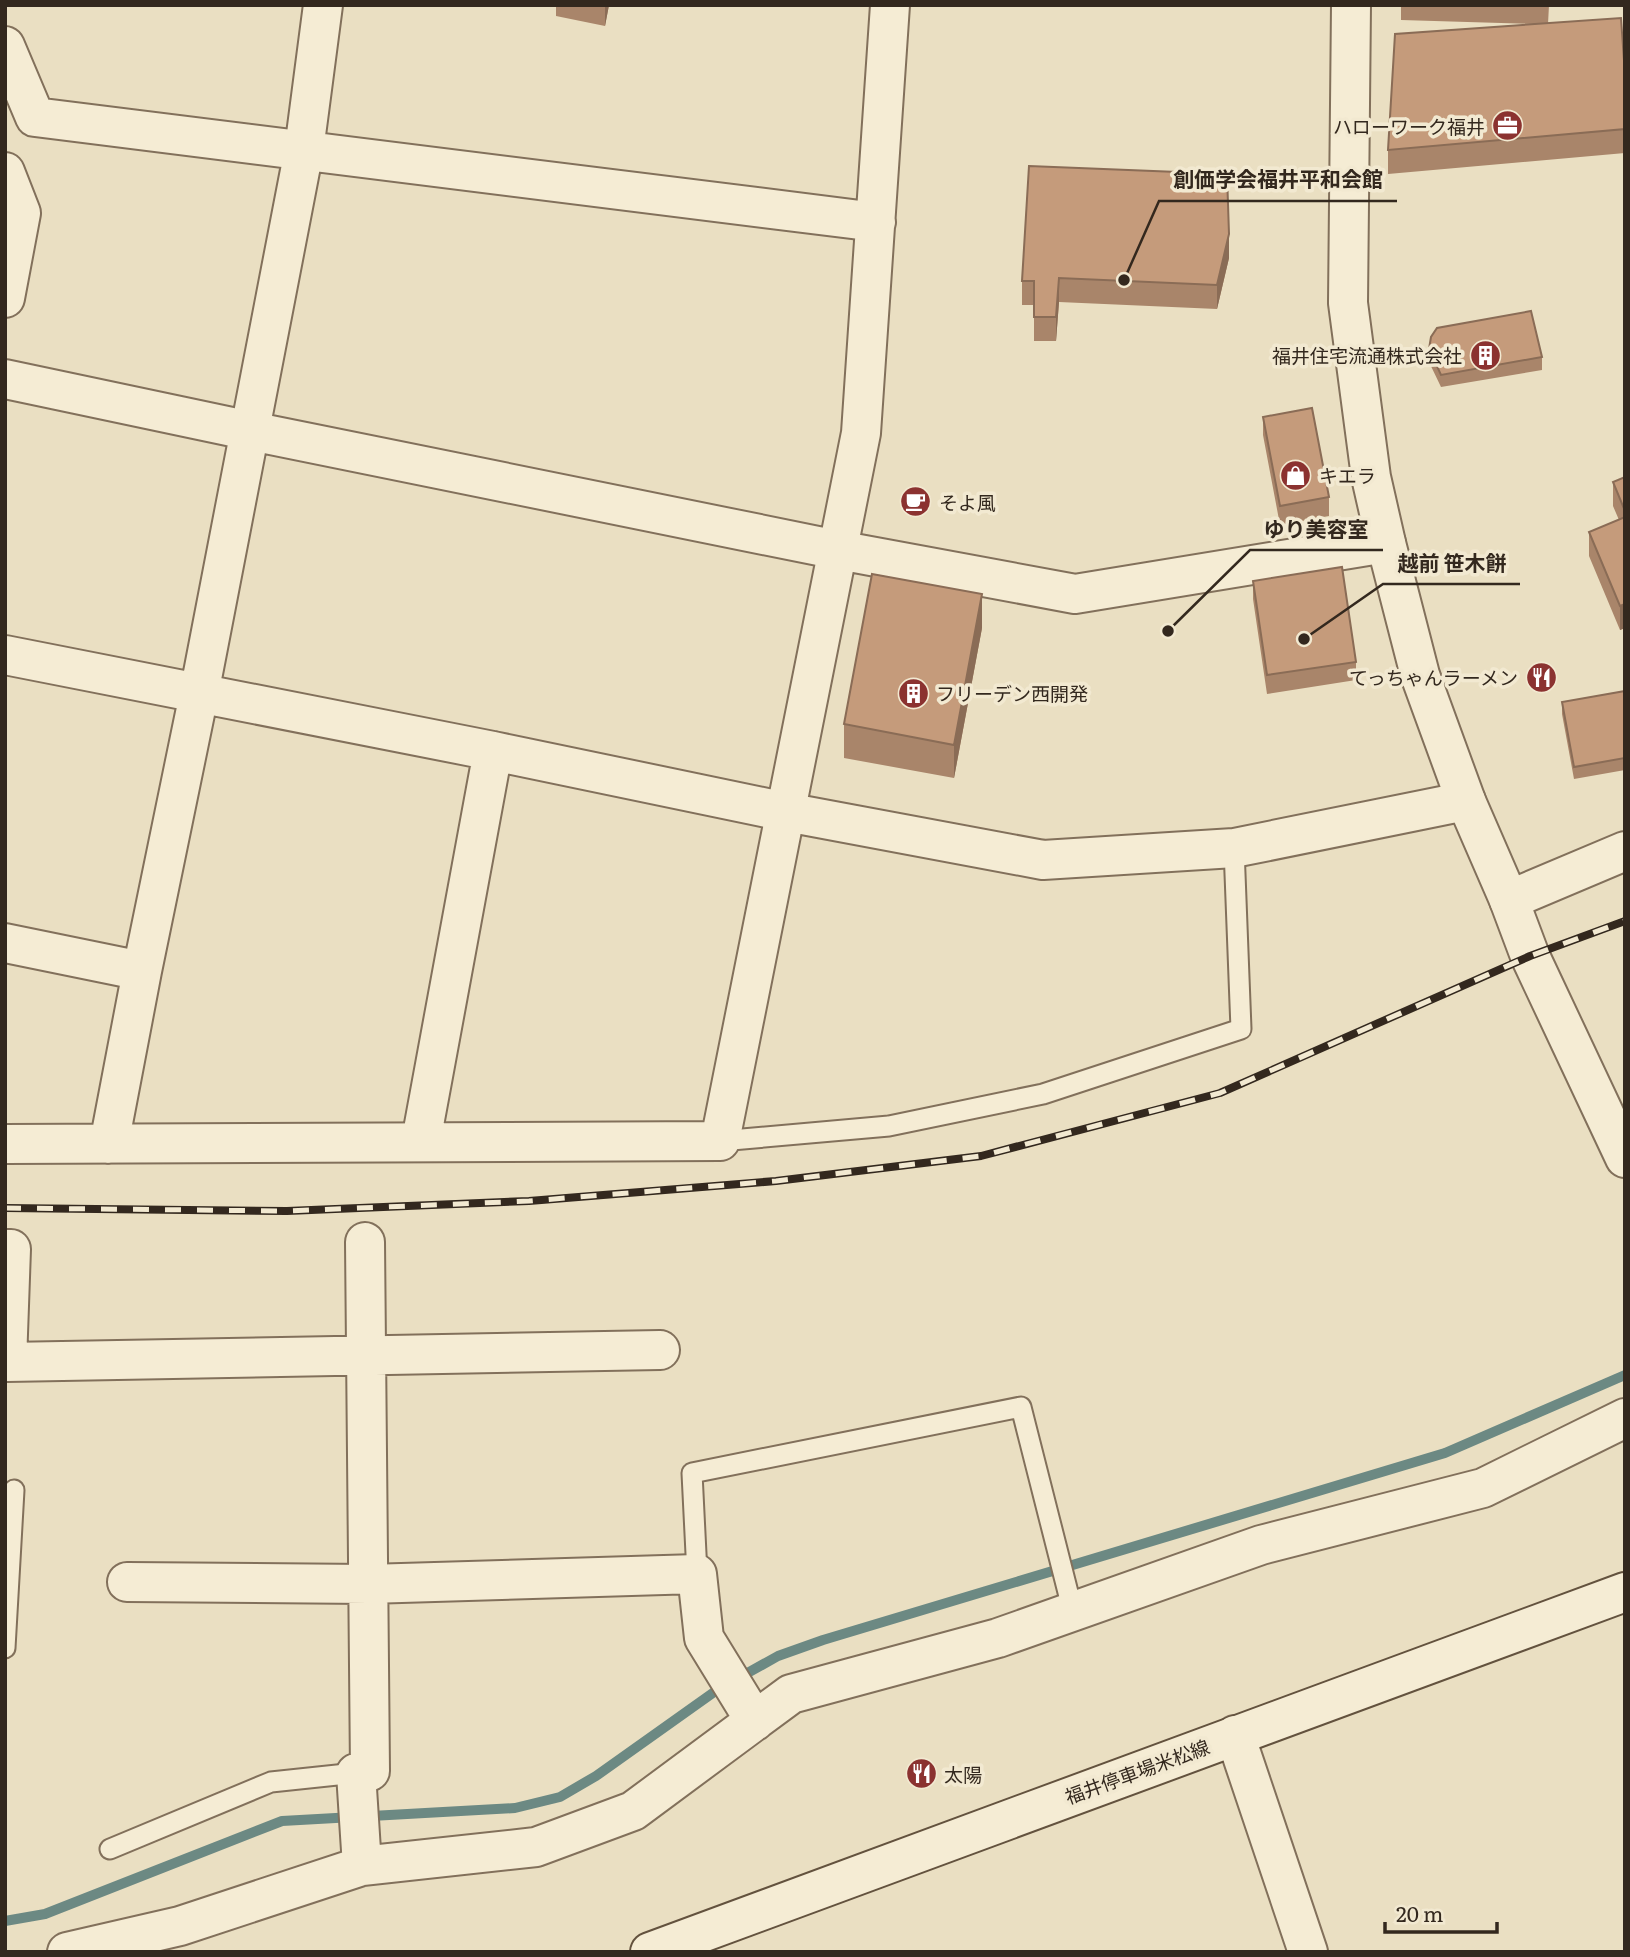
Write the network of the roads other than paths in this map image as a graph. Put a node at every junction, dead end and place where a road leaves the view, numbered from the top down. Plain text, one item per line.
1 (323, 5) edge
2 (890, 5) edge
3 (1351, 5) edge
4 (5, 46) edge
5 (304, 150) junction
6 (6, 178) edge
7 (876, 222) junction
8 (5, 298) edge
9 (5, 379) edge
10 (251, 431) junction
11 (1386, 543) junction
12 (838, 550) junction
13 (5, 655) edge
14 (200, 694) junction
15 (493, 751) junction
16 (1466, 801) junction
17 (786, 812) junction
18 (1234, 848) junction
19 (1625, 850) edge
20 (1509, 900) junction
21 (5, 943) edge
22 (142, 971) junction
23 (421, 1141) junction
24 (720, 1141) junction
25 (5, 1144) edge
26 (109, 1144) junction
27 (1625, 1158) edge
28 (365, 1242) dead end
29 (5, 1249) edge
30 (660, 1350) dead end
31 (366, 1357) junction
32 (1625, 1418) edge
33 (14, 1490) dead end
34 (697, 1574) junction
35 (127, 1582) dead end
36 (368, 1584) junction
37 (1625, 1592) edge
38 (1073, 1612) junction
39 (5, 1648) edge
40 (755, 1721) junction
41 (1235, 1735) junction
42 (356, 1773) junction
43 (110, 1849) dead end
44 (362, 1866) junction
45 (67, 1952) edge
46 (650, 1952) edge
47 (1308, 1952) edge

1 - 5 street
2 - 7 street
3 - 11 street
4 - 5 street
5 - 7 street
5 - 10 street
6 - 8 street
7 - 12 street
9 - 10 street
10 - 12 street
10 - 14 street
11 - 12 street
11 - 16 street
12 - 17 street
13 - 14 street
14 - 15 street
14 - 22 street
15 - 17 street
15 - 23 street
16 - 18 street
16 - 20 street
17 - 18 street
17 - 24 street
18 - 24 lane
19 - 20 street
20 - 27 street
21 - 22 street
22 - 26 street
23 - 24 street
23 - 26 street
25 - 26 street
28 - 31 street
29 - 31 street
30 - 31 street
31 - 36 street
32 - 38 street
33 - 39 lane
34 - 36 street
34 - 38 lane
34 - 40 street
35 - 36 street
36 - 42 street
37 - 41 street, 福井停車場米松線
38 - 40 street
40 - 44 street
41 - 46 street, 福井停車場米松線
41 - 47 street
42 - 43 lane
42 - 44 street
44 - 45 street

